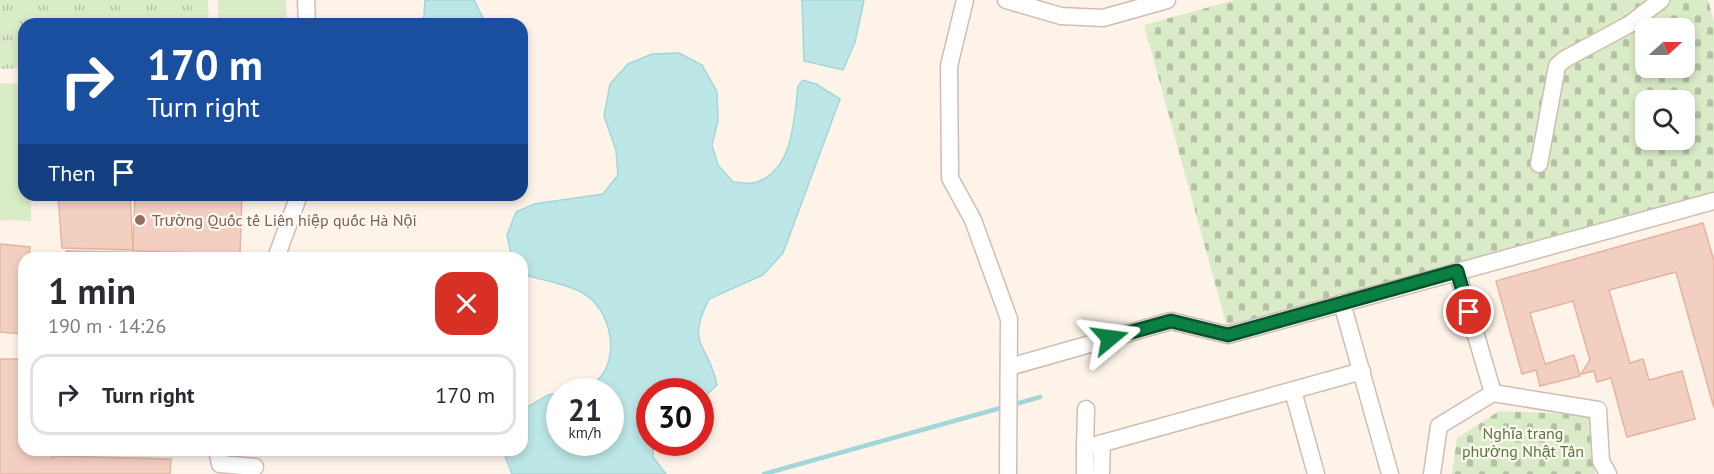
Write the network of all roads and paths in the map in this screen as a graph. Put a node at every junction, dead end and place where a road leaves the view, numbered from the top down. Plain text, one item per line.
1 (306, 0) edge
2 (965, 0) edge
3 (1006, 0) edge
4 (1167, 0) edge
5 (1661, 0) edge
6 (307, 18) edge
7 (1539, 164) dead end
8 (297, 201) edge
9 (1714, 201) edge
10 (278, 252) edge
11 (1457, 271) junction
12 (1342, 303) junction
13 (1009, 367) junction
14 (1362, 371) junction
15 (1293, 391) junction
16 (1493, 393) junction
17 (1086, 409) dead end
18 (1102, 443) junction
19 (1085, 448) junction
20 (218, 456) edge
21 (256, 464) edge
22 (1008, 474) edge
23 (1085, 474) edge
24 (1101, 474) edge
25 (1316, 474) edge
26 (1390, 474) edge
27 (1432, 474) edge
28 (1608, 474) edge

1 - 6 street
2 - 13 street
3 - 4 street
5 - 7 street
8 - 10 street
9 - 11 street
11 - 12 street
11 - 16 street
12 - 13 street
12 - 14 street
13 - 22 street
14 - 15 street
14 - 26 street
15 - 18 street
15 - 25 street
16 - 27 street
16 - 28 street
17 - 19 street
18 - 19 street
18 - 24 street
19 - 23 street
20 - 21 street

